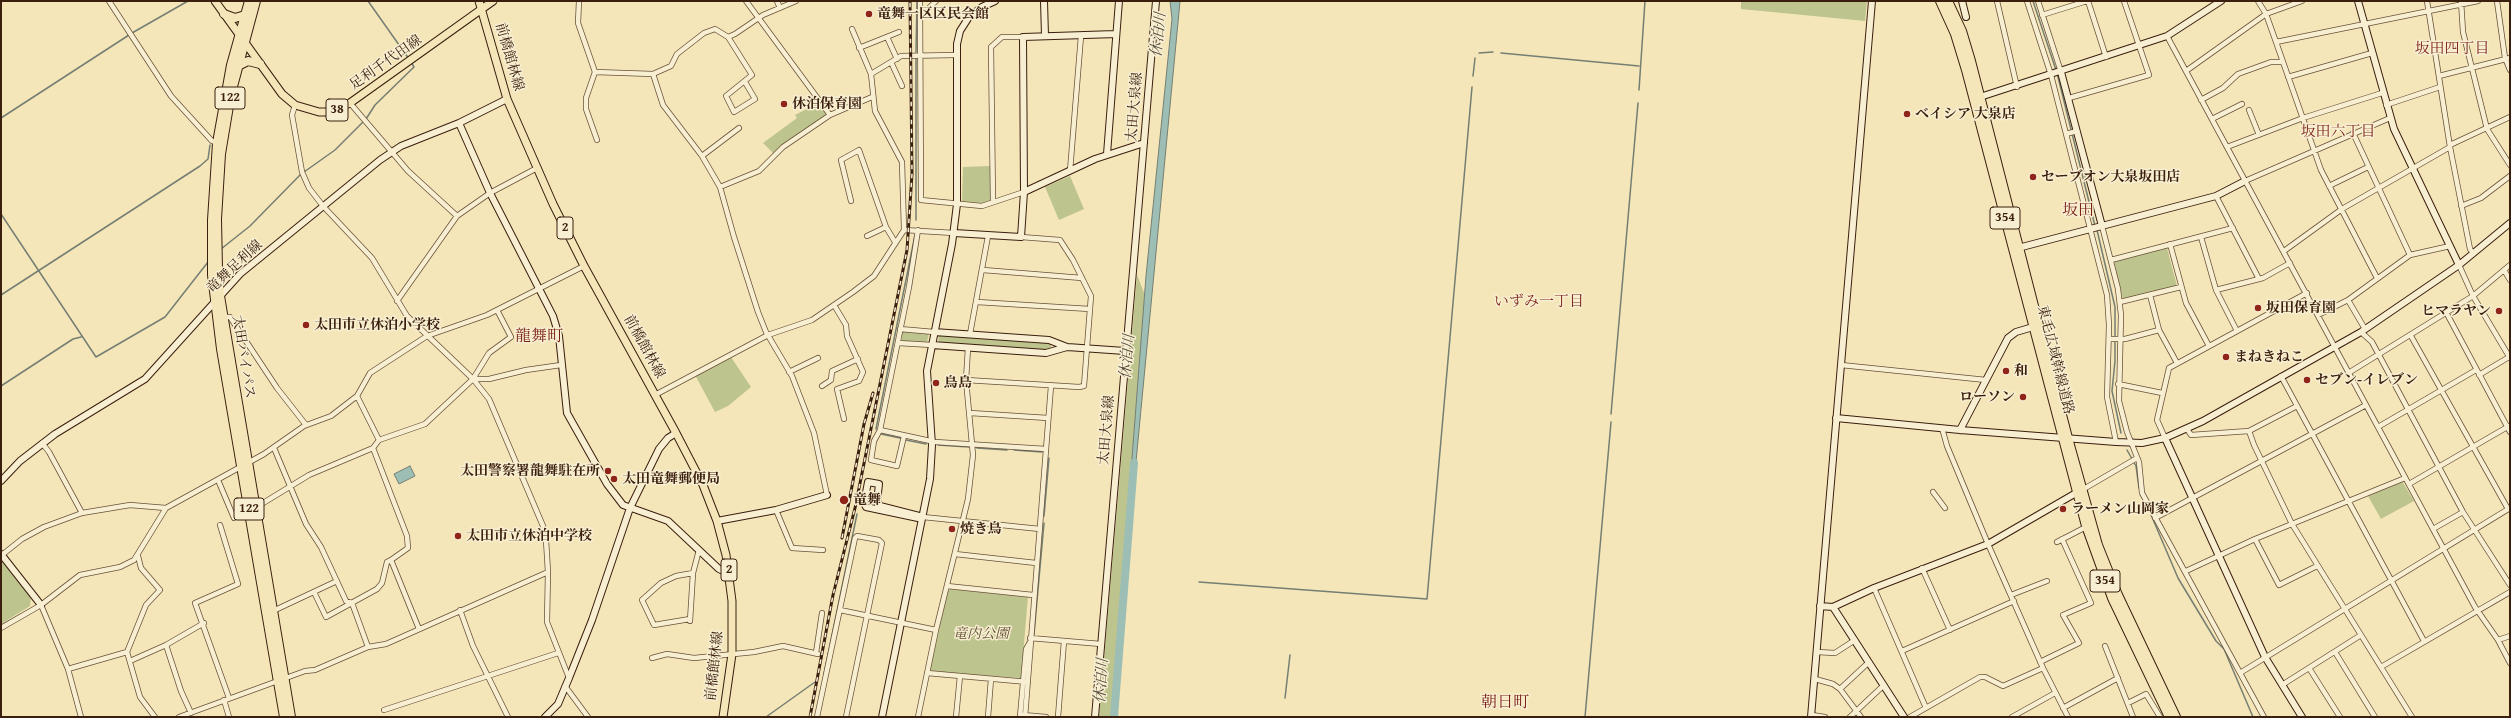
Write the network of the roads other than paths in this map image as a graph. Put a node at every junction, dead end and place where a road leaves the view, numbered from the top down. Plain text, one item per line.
1 (109, 1) edge
2 (215, 1) edge
3 (249, 1) edge
4 (256, 1) edge
5 (480, 1) edge
6 (493, 1) edge
7 (579, 1) edge
8 (746, 1) edge
9 (777, 1) edge
10 (796, 1) edge
11 (920, 1) edge
12 (936, 1) edge
13 (995, 1) edge
14 (1044, 1) edge
15 (1119, 1) edge
16 (1156, 1) edge
17 (1872, 1) edge
18 (1940, 1) edge
19 (1948, 1) edge
20 (1962, 1) edge
21 (1997, 1) edge
22 (2027, 1) edge
23 (2038, 1) edge
24 (2088, 1) edge
25 (2124, 1) edge
26 (2221, 1) edge
27 (2258, 1) edge
28 (2302, 1) edge
29 (2358, 1) edge
30 (2428, 1) edge
31 (2478, 1) edge
32 (2497, 1) edge
33 (2461, 3) edge
34 (780, 8) junction
35 (482, 10) junction
36 (2429, 11) junction
37 (224, 14) junction
38 (245, 14) junction
39 (2266, 14) junction
40 (2042, 15) junction
41 (920, 17) junction
42 (1966, 17) dead end
43 (759, 18) junction
44 (2365, 24) junction
45 (852, 29) dead end
46 (899, 32) dead end
47 (1116, 34) junction
48 (239, 35) junction
49 (1044, 36) junction
50 (1081, 36) junction
51 (2167, 36) junction
52 (728, 37) junction
53 (887, 37) junction
54 (1023, 37) junction
55 (244, 42) junction
56 (2276, 42) junction
57 (2139, 46) junction
58 (859, 48) junction
59 (2372, 53) junction
60 (956, 55) junction
61 (920, 56) junction
62 (2106, 57) junction
63 (2507, 58) edge
64 (897, 59) junction
65 (891, 62) junction
66 (2283, 62) junction
67 (260, 64) junction
68 (238, 66) junction
69 (2472, 67) junction
70 (2510, 70) edge
71 (2186, 71) junction
72 (595, 72) junction
73 (2061, 72) junction
74 (653, 74) junction
75 (871, 74) junction
76 (2051, 75) junction
77 (2439, 76) junction
78 (2288, 77) junction
79 (745, 82) junction
80 (902, 86) dead end
81 (2017, 87) junction
82 (2440, 87) junction
83 (2382, 93) junction
84 (872, 97) junction
85 (1977, 98) junction
86 (2069, 98) junction
87 (508, 99) junction
88 (2201, 100) junction
89 (350, 104) junction
90 (2242, 104) dead end
91 (295, 105) junction
92 (2386, 105) junction
93 (2249, 110) dead end
94 (830, 115) junction
95 (2510, 117) edge
96 (2303, 118) junction
97 (2390, 118) junction
98 (2212, 119) junction
99 (459, 123) junction
100 (740, 128) dead end
101 (2487, 128) junction
102 (2077, 131) junction
103 (2354, 133) junction
104 (2066, 134) junction
105 (2259, 135) junction
106 (597, 140) dead end
107 (217, 143) junction
108 (1144, 143) junction
109 (2450, 146) junction
110 (2227, 147) junction
111 (392, 151) junction
112 (2314, 151) junction
113 (1108, 154) junction
114 (702, 156) junction
115 (2510, 165) edge
116 (2368, 167) junction
117 (537, 168) junction
118 (2411, 169) junction
119 (1070, 171) junction
120 (2510, 176) edge
121 (2245, 181) junction
122 (2329, 186) junction
123 (720, 187) junction
124 (2378, 188) junction
125 (1024, 192) junction
126 (490, 193) junction
127 (2216, 196) junction
128 (851, 201) dead end
129 (993, 201) junction
130 (957, 204) junction
131 (323, 206) junction
132 (2461, 206) junction
133 (2342, 209) junction
134 (457, 216) junction
135 (2510, 223) edge
136 (2102, 226) junction
137 (886, 227) junction
138 (2233, 228) junction
139 (2090, 229) junction
140 (904, 230) junction
141 (918, 230) junction
142 (954, 233) junction
143 (867, 236) dead end
144 (988, 236) junction
145 (2201, 236) junction
146 (1021, 237) junction
147 (895, 242) junction
148 (2170, 244) junction
149 (2450, 246) junction
150 (2018, 248) junction
151 (2284, 252) junction
152 (2473, 253) junction
153 (2410, 255) junction
154 (2111, 260) junction
155 (2290, 263) junction
156 (2459, 264) junction
157 (2510, 265) edge
158 (584, 266) junction
159 (983, 270) junction
160 (2504, 270) junction
161 (1082, 278) junction
162 (2376, 278) junction
163 (2259, 279) junction
164 (2510, 280) edge
165 (2181, 287) junction
166 (539, 288) junction
167 (2216, 290) junction
168 (2306, 293) junction
169 (2150, 295) junction
170 (2473, 296) junction
171 (218, 299) junction
172 (2348, 300) junction
173 (398, 301) junction
174 (977, 302) junction
175 (2120, 302) junction
176 (834, 305) junction
177 (1090, 309) junction
178 (496, 310) junction
179 (2446, 312) junction
180 (2318, 315) junction
181 (223, 317) junction
182 (2033, 327) junction
183 (900, 329) junction
184 (2159, 330) junction
185 (2363, 330) junction
186 (2237, 331) junction
187 (934, 332) junction
188 (970, 334) junction
189 (768, 335) junction
190 (427, 336) junction
191 (2411, 336) junction
192 (2109, 339) junction
193 (2121, 339) junction
194 (898, 342) junction
195 (932, 345) junction
196 (2209, 346) junction
197 (2335, 346) junction
198 (968, 348) junction
199 (1067, 348) junction
200 (1087, 349) junction
201 (2508, 350) edge
202 (1125, 352) junction
203 (2379, 355) junction
204 (818, 358) dead end
205 (2510, 358) edge
206 (858, 359) junction
207 (2177, 363) junction
208 (561, 364) junction
209 (1841, 366) junction
210 (789, 372) junction
211 (2350, 372) junction
212 (2478, 372) junction
213 (2281, 376) junction
214 (473, 378) junction
215 (966, 380) junction
216 (1986, 380) junction
217 (2118, 384) junction
218 (822, 386) dead end
219 (1051, 386) junction
220 (2441, 390) junction
221 (2162, 393) junction
222 (655, 395) junction
223 (357, 396) junction
224 (2366, 405) junction
225 (2297, 406) junction
226 (2408, 409) junction
227 (970, 413) junction
228 (1048, 418) junction
229 (1836, 418) junction
230 (844, 419) dead end
231 (306, 425) junction
232 (2378, 427) junction
233 (1942, 428) junction
234 (2509, 428) edge
235 (2187, 429) junction
236 (880, 430) junction
237 (1960, 430) junction
238 (2249, 431) junction
239 (676, 433) junction
240 (2312, 434) junction
241 (904, 436) junction
242 (2065, 438) junction
243 (2165, 438) junction
244 (379, 440) junction
245 (932, 441) junction
246 (2116, 442) junction
247 (42, 443) junction
248 (2130, 443) junction
249 (973, 445) junction
250 (274, 448) junction
251 (372, 448) junction
252 (2473, 448) junction
253 (1046, 449) junction
254 (2137, 458) junction
255 (2262, 461) junction
256 (244, 464) junction
257 (2438, 468) junction
258 (2405, 478) junction
259 (218, 480) junction
260 (1, 481) edge
261 (2409, 484) junction
262 (291, 488) junction
263 (1933, 492) dead end
264 (2079, 492) junction
265 (827, 495) joint
266 (2192, 499) junction
267 (2348, 501) junction
268 (166, 508) junction
269 (255, 508) junction
270 (630, 508) junction
271 (1945, 508) dead end
272 (2509, 509) edge
273 (776, 510) junction
274 (2463, 512) junction
275 (82, 513) junction
276 (923, 517) junction
277 (234, 518) dead end
278 (2155, 518) junction
279 (717, 521) junction
280 (964, 521) junction
281 (2292, 524) junction
282 (220, 525) dead end
283 (2086, 527) junction
284 (1040, 529) junction
285 (2433, 529) junction
286 (2474, 529) junction
287 (2062, 539) junction
288 (2255, 539) junction
289 (2057, 542) dead end
290 (1988, 544) junction
291 (2443, 548) junction
292 (699, 550) junction
293 (823, 550) dead end
294 (955, 554) junction
295 (1, 555) edge
296 (138, 556) junction
297 (2219, 556) junction
298 (391, 560) junction
299 (1036, 563) junction
300 (2317, 566) junction
301 (1922, 568) junction
302 (2186, 571) junction
303 (548, 572) junction
304 (693, 573) junction
305 (729, 574) junction
306 (2391, 580) junction
307 (337, 581) junction
308 (2047, 581) dead end
309 (2510, 585) edge
310 (947, 586) junction
311 (1874, 588) junction
312 (314, 592) junction
313 (2510, 592) edge
314 (1033, 595) junction
315 (2011, 595) junction
316 (2014, 601) junction
317 (352, 604) junction
318 (41, 605) junction
319 (1820, 606) junction
320 (1833, 607) junction
321 (2344, 608) junction
322 (460, 610) junction
323 (840, 610) junction
324 (273, 611) junction
325 (2478, 612) junction
326 (822, 613) dead end
327 (867, 616) junction
328 (204, 623) junction
329 (902, 623) junction
330 (1, 628) edge
331 (419, 629) junction
332 (936, 630) junction
333 (1950, 630) junction
334 (2361, 635) junction
335 (2510, 636) edge
336 (1030, 640) junction
337 (1855, 640) junction
338 (2498, 640) junction
339 (1064, 641) junction
340 (2424, 641) junction
341 (1101, 644) junction
342 (166, 645) junction
343 (2105, 646) dead end
344 (368, 647) junction
345 (127, 652) junction
346 (1817, 652) junction
347 (1902, 652) junction
348 (2335, 652) junction
349 (558, 653) junction
350 (732, 654) junction
351 (652, 658) dead end
352 (2265, 658) junction
353 (130, 660) junction
354 (1869, 662) junction
355 (2040, 662) junction
356 (2510, 663) edge
357 (2380, 667) junction
358 (2043, 668) junction
359 (2309, 668) junction
360 (68, 669) junction
361 (927, 673) junction
362 (2240, 673) junction
363 (489, 675) junction
364 (960, 676) junction
365 (569, 678) junction
366 (2118, 678) junction
367 (991, 679) junction
368 (1815, 679) junction
369 (281, 680) junction
370 (1023, 682) junction
371 (1028, 682) junction
372 (1884, 685) junction
373 (2282, 685) junction
374 (565, 686) junction
375 (1840, 689) junction
376 (2055, 693) junction
377 (226, 699) junction
378 (2128, 703) junction
379 (1926, 708) junction
380 (2063, 708) junction
381 (384, 710) dead end
382 (1856, 711) junction
383 (191, 713) junction
384 (1023, 716) edge
385 (1812, 716) edge
386 (2131, 716) edge
387 (81, 717) edge
388 (155, 717) edge
389 (179, 717) edge
390 (230, 717) edge
391 (284, 717) edge
392 (290, 717) edge
393 (508, 717) edge
394 (545, 717) edge
395 (588, 717) edge
396 (723, 717) edge
397 (817, 717) edge
398 (846, 717) edge
399 (882, 717) edge
400 (918, 717) edge
401 (956, 717) edge
402 (988, 717) edge
403 (1046, 717) edge
404 (1058, 717) edge
405 (1095, 717) edge
406 (1825, 717) edge
407 (1850, 717) edge
408 (1861, 717) edge
409 (1904, 717) edge
410 (1910, 717) edge
411 (2012, 717) edge
412 (2068, 717) edge
413 (2160, 717) edge
414 (2169, 717) edge
415 (2176, 717) edge
416 (2264, 717) edge
417 (2302, 717) edge
418 (2340, 717) edge
419 (2375, 717) edge
420 (2412, 717) edge

1 - 107 street
2 - 37 main road, 足利千代田線 / 38
3 - 38 highway, 太田バイパス / 122
4 - 55 highway, 太田バイパス / 122
5 - 35 main road, 前橋館林線 / 2
6 - 35 main road, 足利千代田線 / 38
7 - 72 street
8 - 43 street
9 - 34 street
10 - 34 street
11 - 41 street
12 - 41 street
13 - 60 street
14 - 49 street
15 - 47 street
16 - 108 street, 太田大泉線
17 - 209 street
18 - 85 highway, 東毛広域幹線道路 / 354
19 - 85 highway, 東毛広域幹線道路 / 354
20 - 42 street
21 - 81 street
22 - 76 street
23 - 40 street
24 - 40 street
24 - 62 street
25 - 57 street
26 - 51 street
27 - 39 street
28 - 39 street
29 - 44 street
30 - 36 street
31 - 33 street
32 - 63 street
33 - 36 street
33 - 69 street
34 - 43 street
35 - 87 main road, 前橋館林線 / 2
35 - 89 main road, 足利千代田線 / 38
36 - 44 street
36 - 77 street
37 - 38 highway
37 - 48 main road, 足利千代田線 / 38
38 - 48 highway, 太田バイパス / 122
39 - 56 street
39 - 71 street
40 - 73 street
41 - 61 street
43 - 52 street
43 - 94 street
44 - 56 street
44 - 59 street
45 - 58 street
46 - 53 street
47 - 50 street
47 - 113 street
48 - 55 main road, 足利千代田線 / 38
48 - 107 highway, 太田バイパス / 122
49 - 50 street
49 - 54 street
50 - 119 street
51 - 57 street
51 - 71 street
52 - 74 street
52 - 79 street
53 - 58 street
53 - 64 street
54 - 125 street
54 - 129 street
55 - 67 main road, 足利千代田線 / 38
55 - 68 highway, 太田バイパス / 122
56 - 66 street
57 - 62 street
57 - 86 street
58 - 75 street
59 - 78 street
59 - 83 street
60 - 61 street
60 - 130 street
61 - 64 street
61 - 130 street
62 - 73 street
63 - 69 street
63 - 70 street
64 - 65 street
65 - 75 street
65 - 80 street
66 - 78 street
66 - 88 street
67 - 68 highway
67 - 91 main road, 足利千代田線 / 38
68 - 171 highway, 太田バイパス / 122
69 - 77 street
69 - 101 street
71 - 88 street
72 - 74 street
72 - 106 street
73 - 76 street
73 - 86 street
74 - 114 street
75 - 84 street
76 - 81 street
76 - 104 street
77 - 82 street
78 - 96 street
79 - 79 street
81 - 85 street
82 - 92 street
82 - 109 street
83 - 92 street
83 - 96 street
84 - 94 street
84 - 140 street
85 - 150 highway, 東毛広域幹線道路 / 354
85 - 182 highway, 東毛広域幹線道路 / 354
86 - 102 street
87 - 99 street, 竜舞足利線
87 - 117 main road, 前橋館林線 / 2
88 - 98 street
89 - 91 main road, 足利千代田線 / 38
89 - 111 street
90 - 98 street
91 - 131 street
92 - 97 street
93 - 105 street
94 - 123 street
95 - 101 street
96 - 105 street
96 - 112 street
97 - 103 street
97 - 118 street
98 - 110 street
99 - 111 street, 竜舞足利線
99 - 126 street
100 - 114 street
101 - 109 street
101 - 115 street
102 - 104 street
102 - 136 street
103 - 112 street
103 - 116 street
104 - 139 street
105 - 110 street
107 - 171 highway, 太田バイパス / 122
108 - 113 street
108 - 202 street, 太田大泉線
109 - 118 street
109 - 132 street
110 - 121 street
111 - 131 street, 竜舞足利線
111 - 134 street
112 - 121 street
112 - 122 street
113 - 119 street
114 - 123 street
116 - 122 street
116 - 124 street
117 - 126 street
117 - 158 main road, 前橋館林線 / 2
118 - 124 street
118 - 149 street
119 - 125 street
120 - 132 street
121 - 127 street
121 - 151 street
122 - 133 street
123 - 189 street
124 - 133 street
124 - 153 street
125 - 129 street
125 - 146 street
126 - 134 street
126 - 166 street
127 - 136 street
127 - 138 street
128 - 137 street
129 - 130 street
130 - 142 street
131 - 171 street, 竜舞足利線
131 - 173 street
132 - 152 street
133 - 151 street
133 - 162 street
134 - 173 street
135 - 152 street
136 - 139 street
136 - 154 street
137 - 143 street
137 - 147 street
138 - 145 street
138 - 163 street
139 - 150 street
139 - 192 street
140 - 141 street
140 - 147 street
141 - 142 street
141 - 183 street
142 - 144 street
142 - 187 street
144 - 146 street
144 - 159 street
145 - 148 street
145 - 167 street
146 - 161 street
147 - 176 street
148 - 154 street
148 - 165 street
149 - 153 street
149 - 156 street
150 - 242 highway, 東毛広域幹線道路 / 354
151 - 155 street
152 - 156 street
153 - 162 street
154 - 175 street
155 - 163 street
155 - 168 street
156 - 170 street
156 - 185 street
157 - 160 street
158 - 166 street
158 - 222 main road, 前橋館林線 / 2
159 - 161 street
159 - 174 street
160 - 164 street
160 - 170 street
161 - 177 street
162 - 172 street
163 - 167 street
165 - 169 street
165 - 196 street
166 - 178 street
166 - 208 street
167 - 186 street
168 - 180 street
168 - 186 street
169 - 175 street
169 - 184 street
170 - 179 street
170 - 201 street
171 - 181 highway, 太田バイパス / 122
171 - 247 street, 竜舞足利線
171 - 256 highway, 太田バイパス / 122
172 - 180 street
172 - 185 street
173 - 190 street
174 - 177 street
174 - 188 street
175 - 193 street
176 - 189 street
176 - 206 street
177 - 200 street
178 - 190 street
178 - 214 street
179 - 191 street
179 - 212 street
180 - 197 street
181 - 231 street
181 - 256 highway, 太田バイパス / 122
182 - 216 street
182 - 242 highway, 東毛広域幹線道路 / 354
183 - 187 street
183 - 194 street
184 - 193 street
184 - 207 street
185 - 197 street
185 - 203 street
186 - 196 street
187 - 188 street
187 - 195 street
188 - 199 street
189 - 210 street
189 - 222 street
190 - 214 street
190 - 223 street
191 - 203 street
191 - 220 street
192 - 193 street
192 - 246 street
193 - 217 street
194 - 195 street
194 - 236 street
195 - 198 street
195 - 245 street
196 - 207 street
197 - 211 street
197 - 213 street
198 - 199 street
198 - 215 street
199 - 200 street
200 - 202 street
200 - 219 street
201 - 205 street
202 - 341 street, 太田大泉線
203 - 211 street
203 - 226 street
204 - 210 street
205 - 212 street
206 - 218 street
206 - 230 street
207 - 221 street
208 - 214 street
208 - 270 street
209 - 216 street
209 - 229 street
210 - 265 street
211 - 224 street
212 - 220 street
212 - 234 street
213 - 225 street
213 - 235 street
214 - 244 street
214 - 303 street
215 - 219 street
215 - 227 street
216 - 237 street
217 - 221 street
217 - 248 street
219 - 228 street
220 - 226 street
220 - 252 street
221 - 243 street
222 - 239 main road, 前橋館林線 / 2
223 - 231 street
223 - 244 street
224 - 232 street
224 - 240 street
225 - 238 street
225 - 240 street
226 - 232 street
226 - 257 street
227 - 228 street
227 - 249 street
228 - 253 street
229 - 233 street
229 - 319 street
231 - 250 street
232 - 258 street
233 - 237 street
233 - 290 street
234 - 252 street
235 - 238 street
235 - 243 street
236 - 241 street
236 - 241 street
237 - 242 street
238 - 255 street
239 - 270 street
239 - 279 main road, 前橋館林線 / 2
240 - 255 street
240 - 267 street
241 - 245 street
242 - 246 street
242 - 264 highway, 東毛広域幹線道路 / 354
243 - 248 street
243 - 266 street
244 - 251 street
245 - 249 street
245 - 276 street
246 - 248 street
247 - 260 street, 竜舞足利線
247 - 275 street
248 - 254 street
249 - 253 street
249 - 280 street
250 - 256 street
250 - 262 street
251 - 262 street
251 - 298 street
252 - 257 street
252 - 272 street
253 - 284 street
254 - 264 street
254 - 278 street
255 - 266 street
255 - 281 street
256 - 259 street
256 - 269 highway, 太田バイパス / 122
256 - 369 highway, 太田バイパス / 122
257 - 261 street
257 - 274 street
258 - 261 street
258 - 267 street
259 - 268 street
259 - 277 street
261 - 285 street
262 - 269 street
262 - 307 street
263 - 271 street
264 - 283 highway, 東毛広域幹線道路 / 354
264 - 290 street
264 - 415 highway, 東毛広域幹線道路 / 354
265 - 273 street
266 - 278 street
266 - 297 street
267 - 281 street
267 - 306 street
268 - 275 street
268 - 296 street
269 - 324 highway, 太田バイパス / 122
270 - 292 street
270 - 365 street
272 - 286 street
273 - 279 street
273 - 293 street
274 - 285 street
274 - 286 street
275 - 295 street
276 - 276 street
276 - 280 street
276 - 329 street
278 - 302 street
279 - 305 main road, 前橋館林線 / 2
280 - 284 street
280 - 294 street
281 - 288 street
281 - 300 street
282 - 328 street
283 - 287 street
283 - 414 highway, 東毛広域幹線道路 / 354
284 - 299 street
285 - 291 street
286 - 291 street
286 - 309 street
287 - 289 street
287 - 355 street
288 - 297 street
288 - 300 street
290 - 301 street
290 - 315 street
291 - 306 street
291 - 325 street
292 - 304 street
292 - 305 street
294 - 299 street
294 - 310 street
295 - 318 street
296 - 318 street
296 - 345 street
297 - 302 street
297 - 352 street
298 - 317 street
298 - 331 street
299 - 314 street
300 - 321 street
301 - 311 street
301 - 333 street
302 - 362 street
303 - 322 street
303 - 349 street
304 - 304 street
305 - 350 main road, 前橋館林線 / 2
306 - 321 street
306 - 340 street
307 - 312 street
307 - 317 street
308 - 315 street
310 - 314 street
310 - 332 street
311 - 320 street
311 - 347 street
312 - 317 street
312 - 324 street
313 - 325 street
314 - 336 street
315 - 316 street
316 - 333 street
316 - 355 street
317 - 344 street
318 - 330 street
318 - 360 street
319 - 320 street
319 - 346 street
320 - 337 street
321 - 334 street
321 - 352 street
322 - 331 street
322 - 363 street
323 - 327 street
323 - 327 street
323 - 397 street
324 - 369 highway, 太田バイパス / 122
325 - 338 street
325 - 340 street
326 - 350 street
327 - 329 street
327 - 398 street
328 - 342 street
328 - 377 street
329 - 332 street
329 - 399 street
331 - 344 street
332 - 361 street
333 - 347 street
334 - 348 street
334 - 357 street
335 - 338 street
336 - 339 street
336 - 370 street
336 - 371 street
337 - 346 street
337 - 354 street
338 - 356 street
339 - 341 street
339 - 404 street
340 - 357 street
341 - 405 street, 太田大泉線
342 - 353 street
342 - 383 street
343 - 366 street
344 - 369 street
345 - 353 street
345 - 360 street
346 - 368 street
347 - 379 street
348 - 359 street
348 - 419 street
349 - 363 street
349 - 365 street
350 - 351 street
350 - 396 main road, 前橋館林線 / 2
352 - 362 street
352 - 373 street
353 - 388 street
354 - 372 street
354 - 375 street
355 - 358 street
357 - 420 street
358 - 376 street
358 - 379 street
359 - 373 street
359 - 418 street
360 - 387 street
361 - 364 street
361 - 400 street
362 - 416 street
363 - 381 street
363 - 393 street
364 - 367 street
364 - 401 street
365 - 374 street
366 - 378 street
366 - 380 street
367 - 370 street
367 - 402 street
368 - 375 street
368 - 385 street
369 - 377 street
369 - 391 highway, 太田バイパス / 122
369 - 392 highway, 太田バイパス / 122
370 - 371 street
370 - 384 street
371 - 384 street
372 - 382 street
372 - 409 street
373 - 417 street
374 - 394 street
374 - 395 street
375 - 382 street
376 - 380 street
376 - 411 street
377 - 383 street
377 - 390 street
378 - 386 street
378 - 413 street
379 - 410 street
380 - 412 street
382 - 407 street
382 - 408 street
383 - 389 street
384 - 403 street
385 - 406 street

